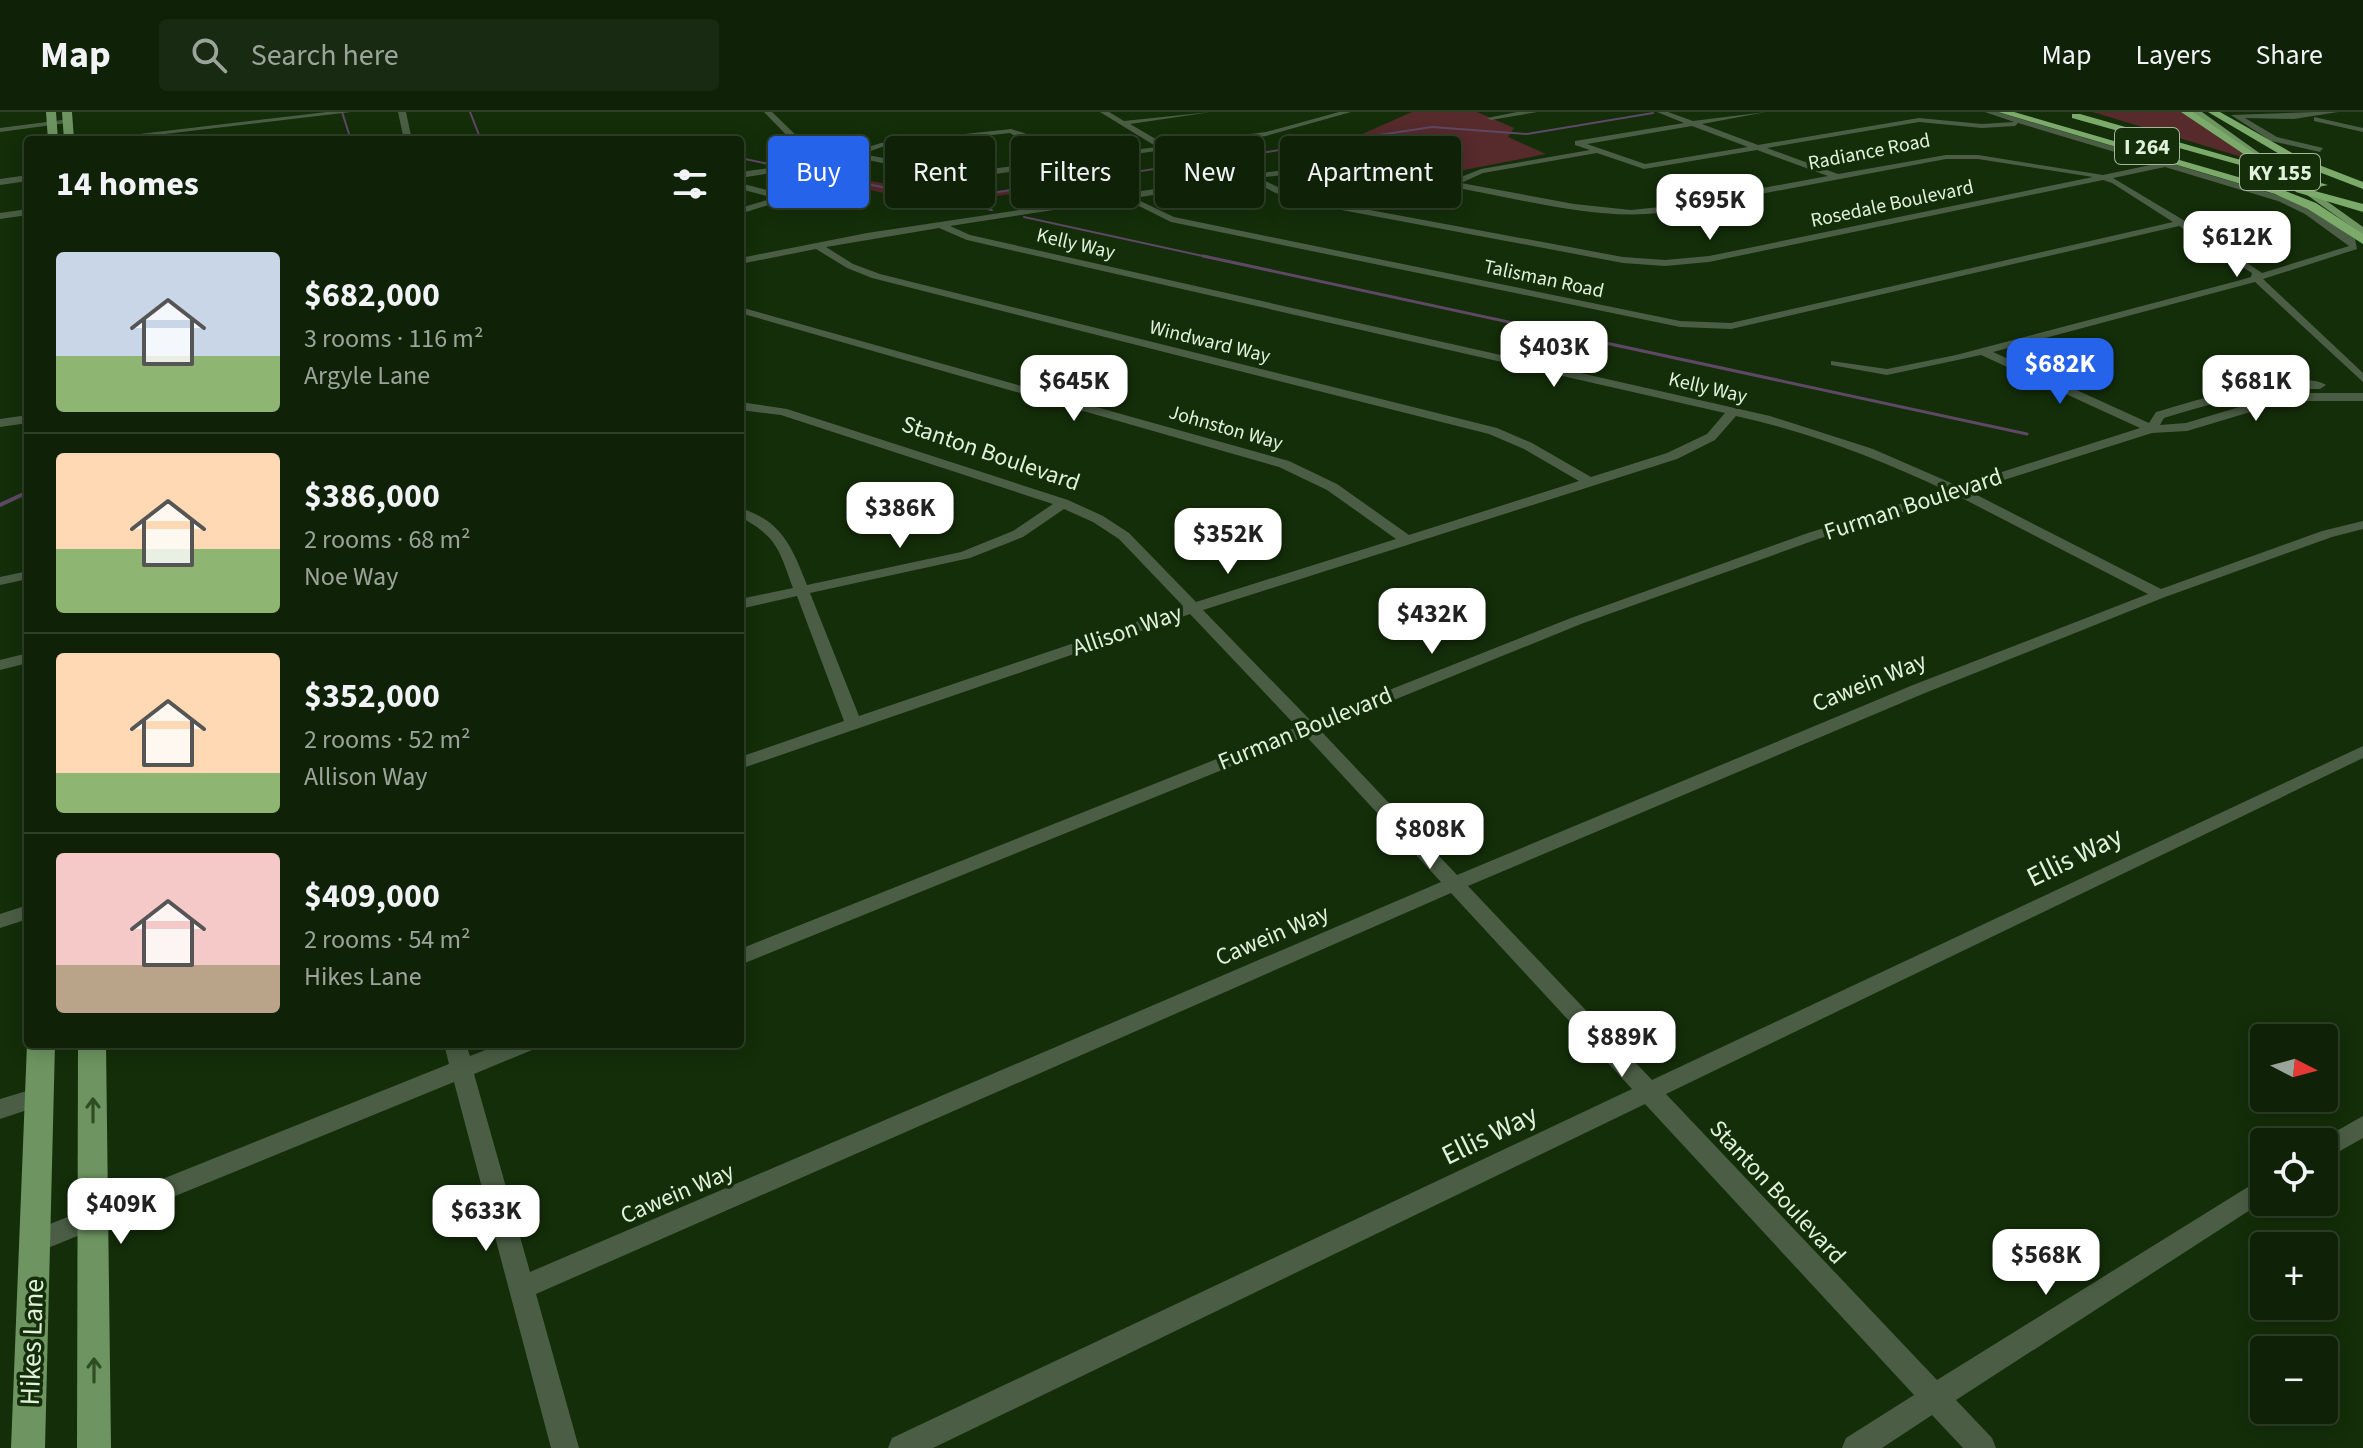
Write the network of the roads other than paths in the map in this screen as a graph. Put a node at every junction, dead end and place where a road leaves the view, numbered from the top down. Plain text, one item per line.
1 (51, 112) edge
2 (347, 112) edge
3 (402, 112) edge
4 (768, 112) edge
5 (1104, 112) edge
6 (1207, 112) edge
7 (1347, 112) edge
8 (1533, 112) edge
9 (1661, 112) edge
10 (1762, 112) edge
11 (1895, 112) edge
12 (1989, 112) edge
13 (2003, 112) edge
14 (2062, 112) edge
15 (2086, 112) edge
16 (2186, 112) edge
17 (2196, 112) edge
18 (2212, 112) edge
19 (2334, 112) edge
20 (339, 113) edge
21 (2233, 114) edge
22 (2307, 116) junction
23 (67, 117) edge
24 (2025, 117) edge
25 (1491, 118) dead end
26 (1919, 120) junction
27 (1123, 123) junction
28 (50, 124) junction
29 (1691, 124) junction
30 (0, 130) edge
31 (2363, 130) edge
32 (52, 136) edge
33 (129, 136) edge
34 (407, 136) edge
35 (792, 136) edge
36 (1023, 136) edge
37 (1247, 136) edge
38 (1155, 142) edge
39 (1756, 148) junction
40 (869, 149) edge
41 (2320, 150) dead end
42 (1597, 151) junction
43 (869, 157) edge
44 (2167, 164) junction
45 (2249, 164) junction
46 (1011, 168) edge
47 (2275, 169) junction
48 (768, 171) edge
49 (744, 174) edge
50 (1836, 177) junction
51 (2106, 178) junction
52 (24, 179) edge
53 (1461, 180) edge
54 (0, 182) edge
55 (1264, 184) edge
56 (2363, 186) edge
57 (744, 187) edge
58 (1461, 187) edge
59 (768, 194) edge
60 (2363, 196) edge
61 (768, 202) edge
62 (1139, 204) edge
63 (1049, 208) edge
64 (2363, 208) edge
65 (744, 210) edge
66 (24, 213) edge
67 (0, 216) edge
68 (2363, 218) edge
69 (2182, 223) junction
70 (941, 225) junction
71 (2363, 232) edge
72 (2363, 240) edge
73 (817, 245) junction
74 (2344, 253) junction
75 (2363, 257) edge
76 (744, 260) edge
77 (2256, 277) junction
78 (744, 314) edge
79 (1984, 352) junction
80 (1835, 363) dead end
81 (2363, 379) edge
82 (2363, 387) edge
83 (2363, 397) edge
84 (744, 407) edge
85 (1733, 411) junction
86 (24, 420) edge
87 (0, 423) edge
88 (2151, 429) junction
89 (1590, 482) junction
90 (1954, 490) junction
91 (1063, 503) junction
92 (744, 514) edge
93 (2363, 525) edge
94 (1407, 540) junction
95 (24, 576) edge
96 (0, 581) edge
97 (802, 591) junction
98 (2160, 594) junction
99 (744, 603) edge
100 (1194, 608) junction
101 (24, 659) edge
102 (0, 665) edge
103 (854, 724) junction
104 (1307, 728) junction
105 (2363, 751) edge
106 (744, 762) edge
107 (1454, 885) junction
108 (24, 913) edge
109 (0, 921) edge
110 (744, 955) edge
111 (41, 1048) edge
112 (92, 1048) edge
113 (456, 1048) edge
114 (514, 1048) edge
115 (462, 1069) junction
116 (1649, 1093) junction
117 (40, 1096) junction
118 (0, 1109) edge
119 (2363, 1126) edge
120 (2338, 1141) edge
121 (2250, 1197) edge
122 (93, 1218) junction
123 (34, 1242) junction
124 (522, 1288) junction
125 (1934, 1398) junction
126 (21, 1445) edge
127 (94, 1448) edge
128 (565, 1448) edge
129 (902, 1448) edge
130 (1856, 1448) edge
131 (1982, 1448) edge

1 - 28 main road
2 - 20 street
3 - 34 street
4 - 35 street
5 - 27 street
6 - 27 street
7 - 37 street
8 - 25 street
9 - 29 street
10 - 29 street
11 - 26 street
12 - 24 street
13 - 72 highway
14 - 45 highway, I 264
15 - 45 highway
16 - 47 highway
17 - 47 main road, KY 155
18 - 56 highway
18 - 68 main road, KY 155
19 - 22 street
20 - 33 street
21 - 22 street
21 - 41 street
22 - 31 street
23 - 28 street
24 - 26 street
24 - 44 street
24 - 64 highway, I 264
26 - 39 street
27 - 38 street
28 - 30 street
28 - 32 main road
29 - 39 street
29 - 42 street
36 - 40 street, Talisman Road
39 - 42 street
39 - 50 street
42 - 53 street
43 - 46 street
44 - 51 street, Rosedale Boulevard
44 - 74 street
45 - 60 highway, I 264
47 - 71 main road, KY 155
48 - 49 street
50 - 51 street, Radiance Road
50 - 58 street, Radiance Road
51 - 55 street, Rosedale Boulevard
51 - 69 street
52 - 54 street
57 - 59 street
61 - 65 street
62 - 69 street, Talisman Road
63 - 70 street, Radiance Road
66 - 67 street
69 - 77 street
70 - 73 street, Radiance Road
70 - 85 street, Kelly Way
73 - 76 street, Radiance Road
73 - 89 street, Windward Way
74 - 75 street
74 - 77 street
77 - 79 street
77 - 81 street
78 - 94 street, Johnston Way
79 - 80 street
79 - 88 street
82 - 88 street, Furman Boulevard
83 - 88 street, Furman Boulevard
84 - 91 street, Stanton Boulevard
85 - 89 street, Allison Way
85 - 90 street, Kelly Way
86 - 87 street
88 - 90 street, Furman Boulevard
89 - 94 street, Allison Way
90 - 98 street, Kelly Way
90 - 104 street, Furman Boulevard
91 - 97 street
91 - 100 street, Stanton Boulevard
92 - 97 street
93 - 98 street, Cawein Way
94 - 100 street, Allison Way
95 - 96 street
97 - 99 street
97 - 103 street
98 - 107 street, Cawein Way
100 - 103 street, Allison Way
100 - 104 street, Stanton Boulevard
101 - 102 street
103 - 106 street, Allison Way
104 - 107 street, Stanton Boulevard
104 - 110 street, Furman Boulevard
105 - 116 street, Ellis Way
107 - 116 street, Stanton Boulevard
107 - 124 street, Cawein Way
108 - 109 street
111 - 117 main road, Hikes Lane
122 -> 112 main road
113 - 115 street
114 - 115 street
115 - 122 street
115 - 124 street
116 - 125 street, Stanton Boulevard
116 - 129 street, Ellis Way
117 - 118 street
117 - 123 main road, Hikes Lane
119 - 120 street
121 - 125 street
122 - 123 street
127 -> 122 main road
123 - 126 main road, Hikes Lane
124 - 128 street
125 - 130 street
125 - 131 street, Stanton Boulevard

